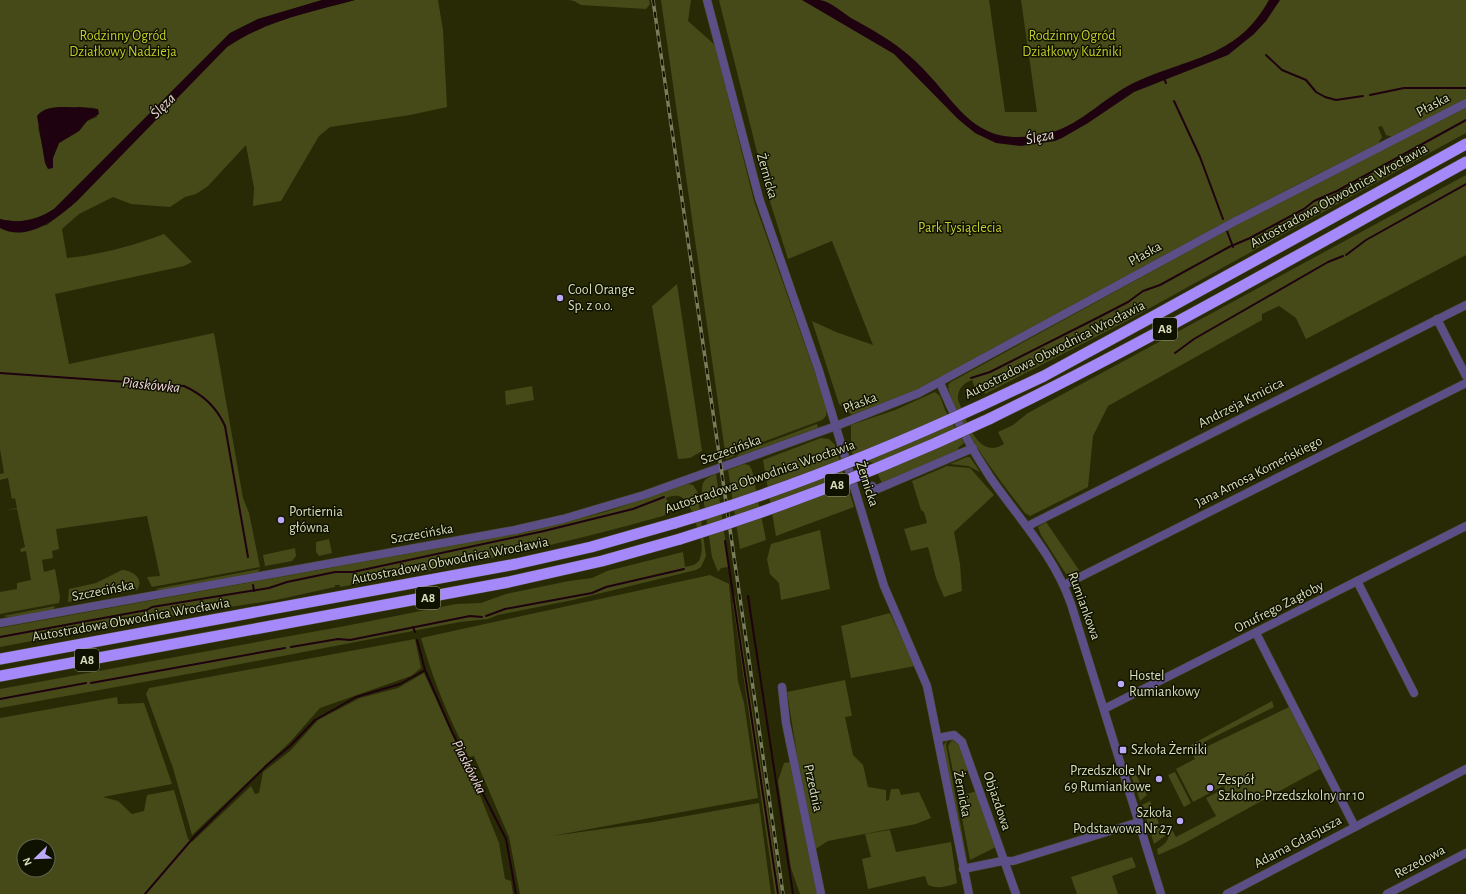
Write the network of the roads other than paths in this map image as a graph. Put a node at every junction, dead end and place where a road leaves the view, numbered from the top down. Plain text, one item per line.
1 (707, 0) edge
2 (1466, 103) edge
3 (1466, 144) edge
4 (1466, 162) edge
5 (1466, 305) edge
6 (1437, 319) junction
7 (1466, 376) edge
8 (940, 383) junction
9 (1466, 383) edge
10 (836, 426) junction
11 (973, 448) junction
12 (874, 488) dead end
13 (1028, 526) junction
14 (1466, 526) edge
15 (1357, 581) junction
16 (1064, 585) junction
17 (0, 623) edge
18 (1256, 633) junction
19 (0, 659) edge
20 (0, 676) edge
21 (782, 687) dead end
22 (1414, 693) dead end
23 (1104, 709) junction
24 (938, 738) junction
25 (1466, 769) edge
26 (1139, 822) junction
27 (1355, 827) junction
28 (1466, 853) edge
29 (1004, 862) junction
30 (963, 869) junction
31 (821, 894) edge
32 (969, 894) edge
33 (1016, 894) edge
34 (1161, 894) edge
35 (1226, 894) edge
36 (1387, 894) edge

1 - 10 street, Żernicka
2 - 8 street, Płaska
3 - 19 highway, Autostradowa Obwodnica Wrocławia / A8, bridge
4 - 20 highway, A8, bridge
5 - 6 street, Andrzeja Kmicica
6 - 7 street
6 - 13 street, Andrzeja Kmicica
8 - 10 street, Płaska
8 - 11 street, Rumiankowa
9 - 16 street, Jana Amosa Komeńskiego
10 - 17 street, Szczecińska
10 - 24 street, Żernicka
11 - 12 street
11 - 13 street, Rumiankowa
13 - 16 street, Rumiankowa
14 - 15 street, Onufrego Zagłoby
15 - 18 street, Onufrego Zagłoby
15 - 22 street
16 - 23 street, Rumiankowa
18 - 23 street, Onufrego Zagłoby
18 - 27 street
21 - 31 street, Przednia
23 - 26 street, Rumiankowa
24 - 29 street, Objazdowa
24 - 30 street, Żernicka
25 - 27 street, Adama Gdacjusza
26 - 29 street
26 - 34 street, Rumiankowa
27 - 35 street, Adama Gdacjusza
28 - 36 street, Rezedowa
29 - 30 street
29 - 33 street, Objazdowa
30 - 32 street, Żernicka

